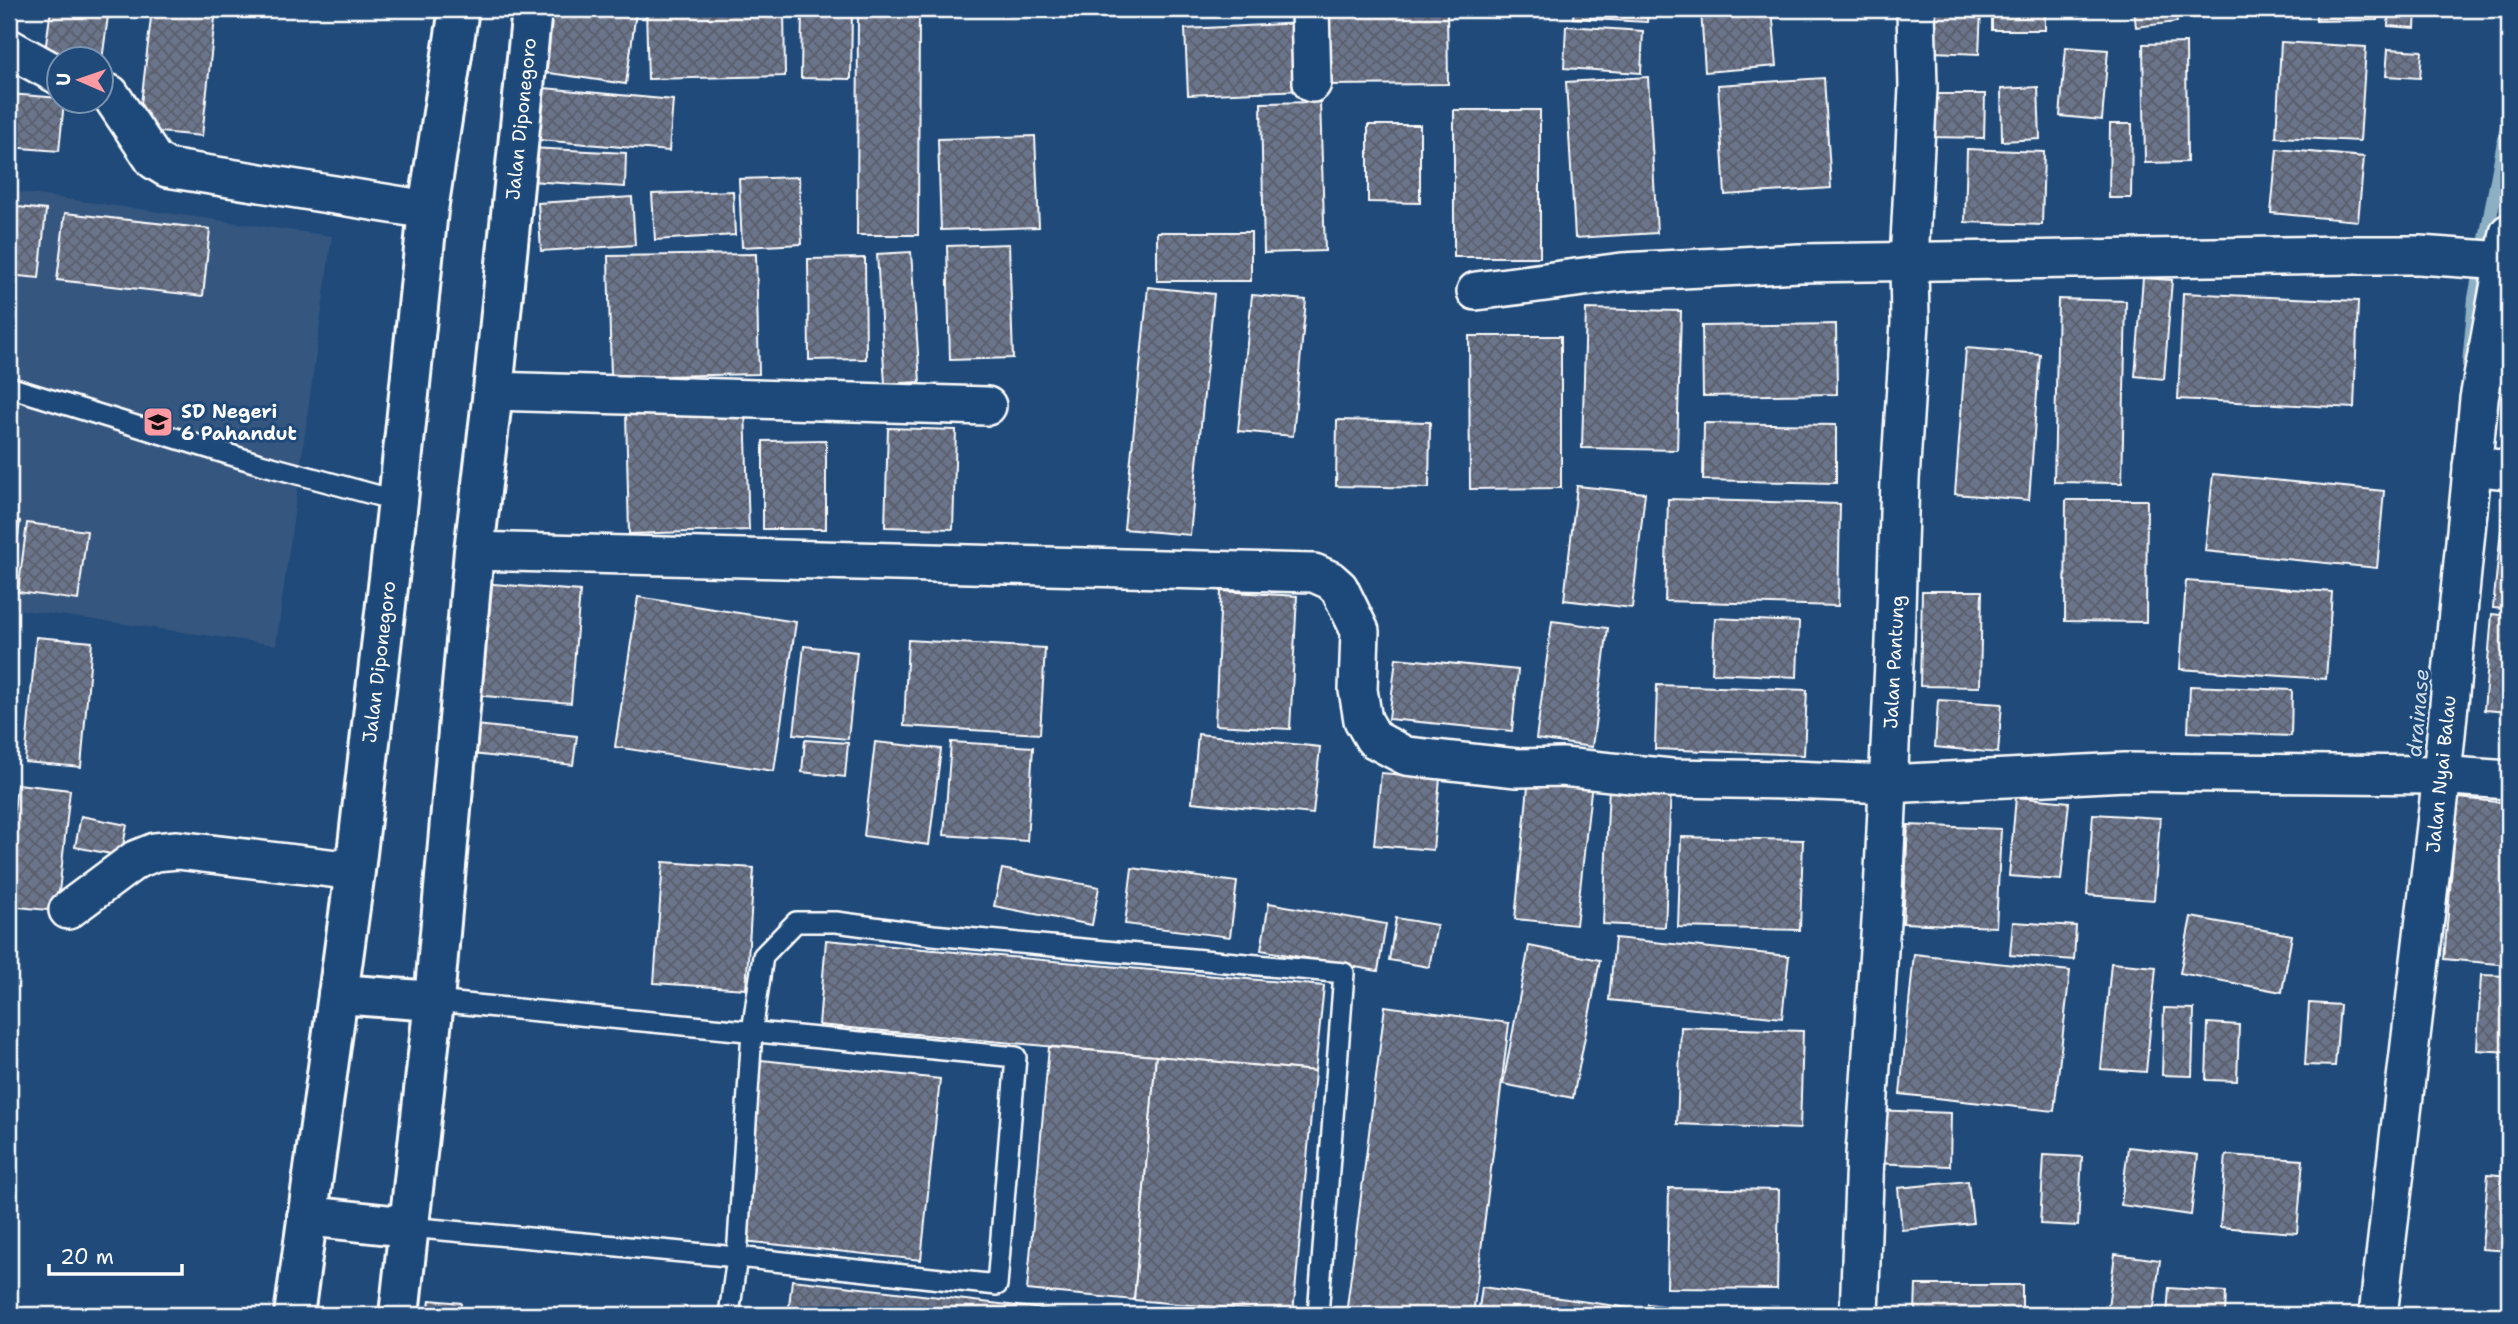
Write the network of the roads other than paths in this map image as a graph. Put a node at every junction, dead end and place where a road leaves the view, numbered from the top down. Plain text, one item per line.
1 (459, 9) edge
2 (532, 9) edge
3 (1310, 9) edge
4 (1916, 9) edge
5 (9, 48) edge
6 (46, 68) edge
7 (1312, 83) dead end
8 (116, 103) edge
9 (428, 210) junction
10 (2507, 247) edge
11 (1909, 261) junction
12 (1476, 291) dead end
13 (9, 387) edge
14 (493, 391) junction
15 (988, 405) dead end
16 (2472, 466) junction
17 (2509, 470) edge
18 (398, 501) junction
19 (474, 551) junction
20 (2439, 775) junction
21 (2509, 780) edge
22 (1888, 784) junction
23 (355, 872) junction
24 (68, 910) dead end
25 (338, 994) junction
26 (434, 1001) junction
27 (752, 1032) junction
28 (307, 1216) junction
29 (409, 1227) junction
30 (737, 1258) junction
31 (294, 1315) edge
32 (399, 1315) edge
33 (729, 1315) edge
34 (1318, 1315) edge
35 (1858, 1315) edge
36 (2378, 1315) edge

1 - 9 main road, Jalan Diponegoro
2 - 14 main road, Jalan Diponegoro
3 - 7 street
4 - 11 street, Jalan Pantung
5 - 6 street
8 - 9 street
9 - 18 main road, Jalan Diponegoro
10 - 11 street
10 - 16 street, Jalan Nyai Balau
11 - 12 street
11 - 22 street, Jalan Pantung
13 - 18 lane
14 - 15 street
14 - 19 main road, Jalan Diponegoro
16 - 17 street
16 - 20 street, Jalan Nyai Balau
18 - 23 main road, Jalan Diponegoro
19 - 22 street
19 - 26 main road, Jalan Diponegoro
20 - 21 street
20 - 22 street
20 - 36 street, Jalan Nyai Balau
22 - 35 street, Jalan Pantung
23 - 24 street
23 - 25 main road, Jalan Diponegoro
25 - 26 main road
25 - 28 main road, Jalan Diponegoro
26 - 27 lane
26 - 29 main road, Jalan Diponegoro
27 - 30 lane
27 - 30 lane
27 - 34 lane
28 - 29 main road
28 - 31 main road, Jalan Diponegoro
29 - 30 lane
29 - 32 main road, Jalan Diponegoro
30 - 33 lane

